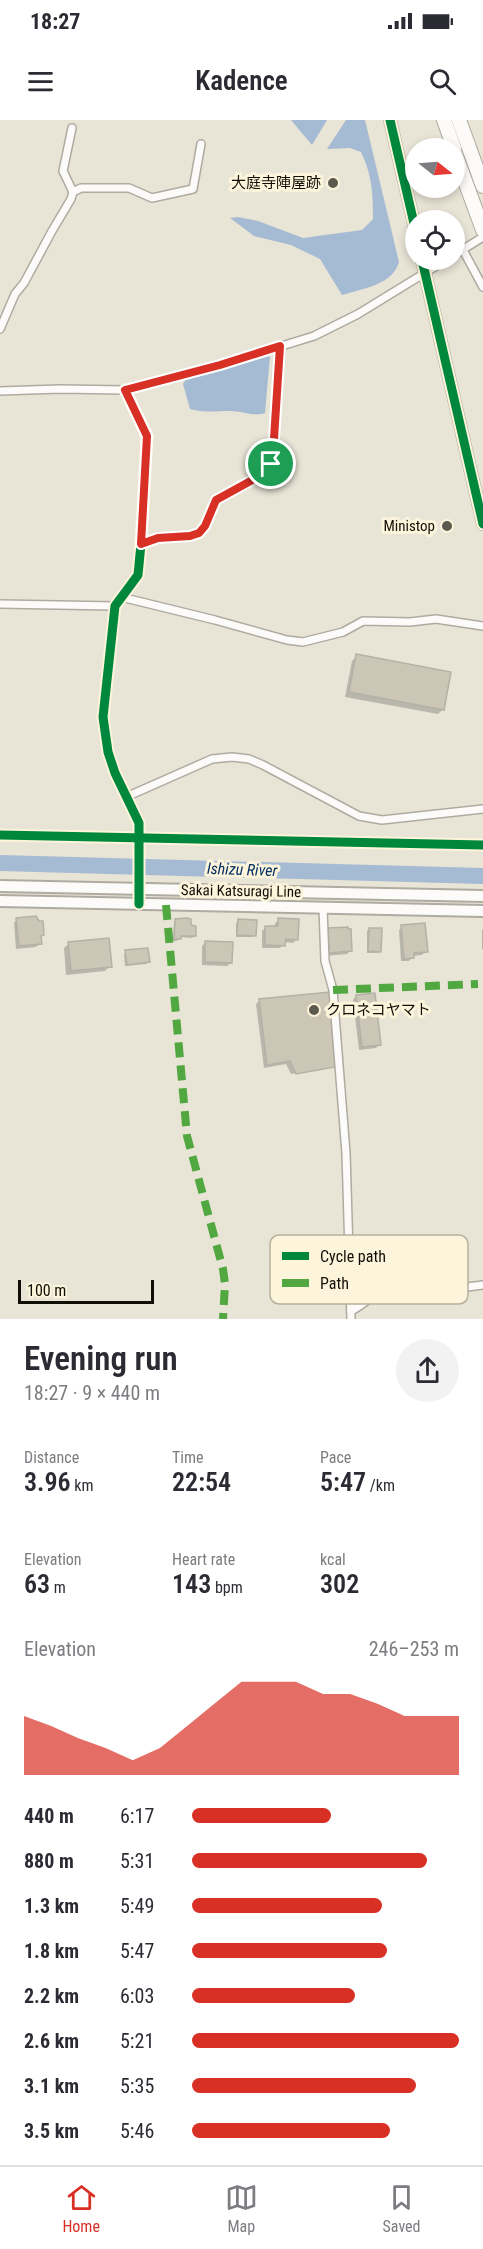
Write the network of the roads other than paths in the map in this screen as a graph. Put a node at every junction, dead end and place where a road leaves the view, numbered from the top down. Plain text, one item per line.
1 (390, 120) edge
2 (444, 120) edge
3 (459, 120) edge
4 (72, 128) dead end
5 (450, 138) edge
6 (201, 144) dead end
7 (465, 180) edge
8 (483, 186) edge
9 (73, 192) junction
10 (411, 210) edge
11 (483, 230) edge
12 (483, 237) edge
13 (465, 249) edge
14 (465, 254) edge
15 (428, 270) edge
16 (425, 272) junction
17 (483, 287) edge
18 (0, 329) edge
19 (280, 346) junction
20 (125, 390) junction
21 (0, 391) edge
22 (483, 524) edge
23 (141, 544) junction
24 (121, 597) junction
25 (0, 604) edge
26 (115, 606) junction
27 (483, 626) edge
28 (126, 797) junction
29 (483, 810) edge
30 (0, 835) edge
31 (140, 838) junction
32 (483, 845) edge
33 (140, 884) junction
34 (0, 886) edge
35 (483, 896) edge
36 (0, 901) edge
37 (139, 904) junction
38 (323, 908) junction
39 (483, 911) edge
40 (348, 1235) edge
41 (483, 1285) edge
42 (468, 1287) edge
43 (365, 1304) edge
44 (351, 1315) edge

1 - 10 main road
2 - 5 highway
3 - 8 highway
4 - 9 street
6 - 9 street
7 - 11 highway
9 - 18 street
12 - 13 street
14 - 17 street
15 - 16 street
16 - 19 street
16 - 22 main road
19 - 20 street
19 - 23 street
20 - 21 street
20 - 23 street
23 - 24 street
24 - 26 street
24 - 27 street
25 - 26 street
26 - 28 street
28 - 29 street
28 - 31 street
30 - 31 street
31 - 32 street
31 - 33 street
33 - 34 main road, Sakai Katsuragi Line
33 - 35 main road, Sakai Katsuragi Line
33 - 37 street
36 - 37 main road, Sakai Katsuragi Line
37 - 38 main road, Sakai Katsuragi Line
38 - 39 main road, Sakai Katsuragi Line
38 - 40 street
41 - 42 street
43 - 44 street

